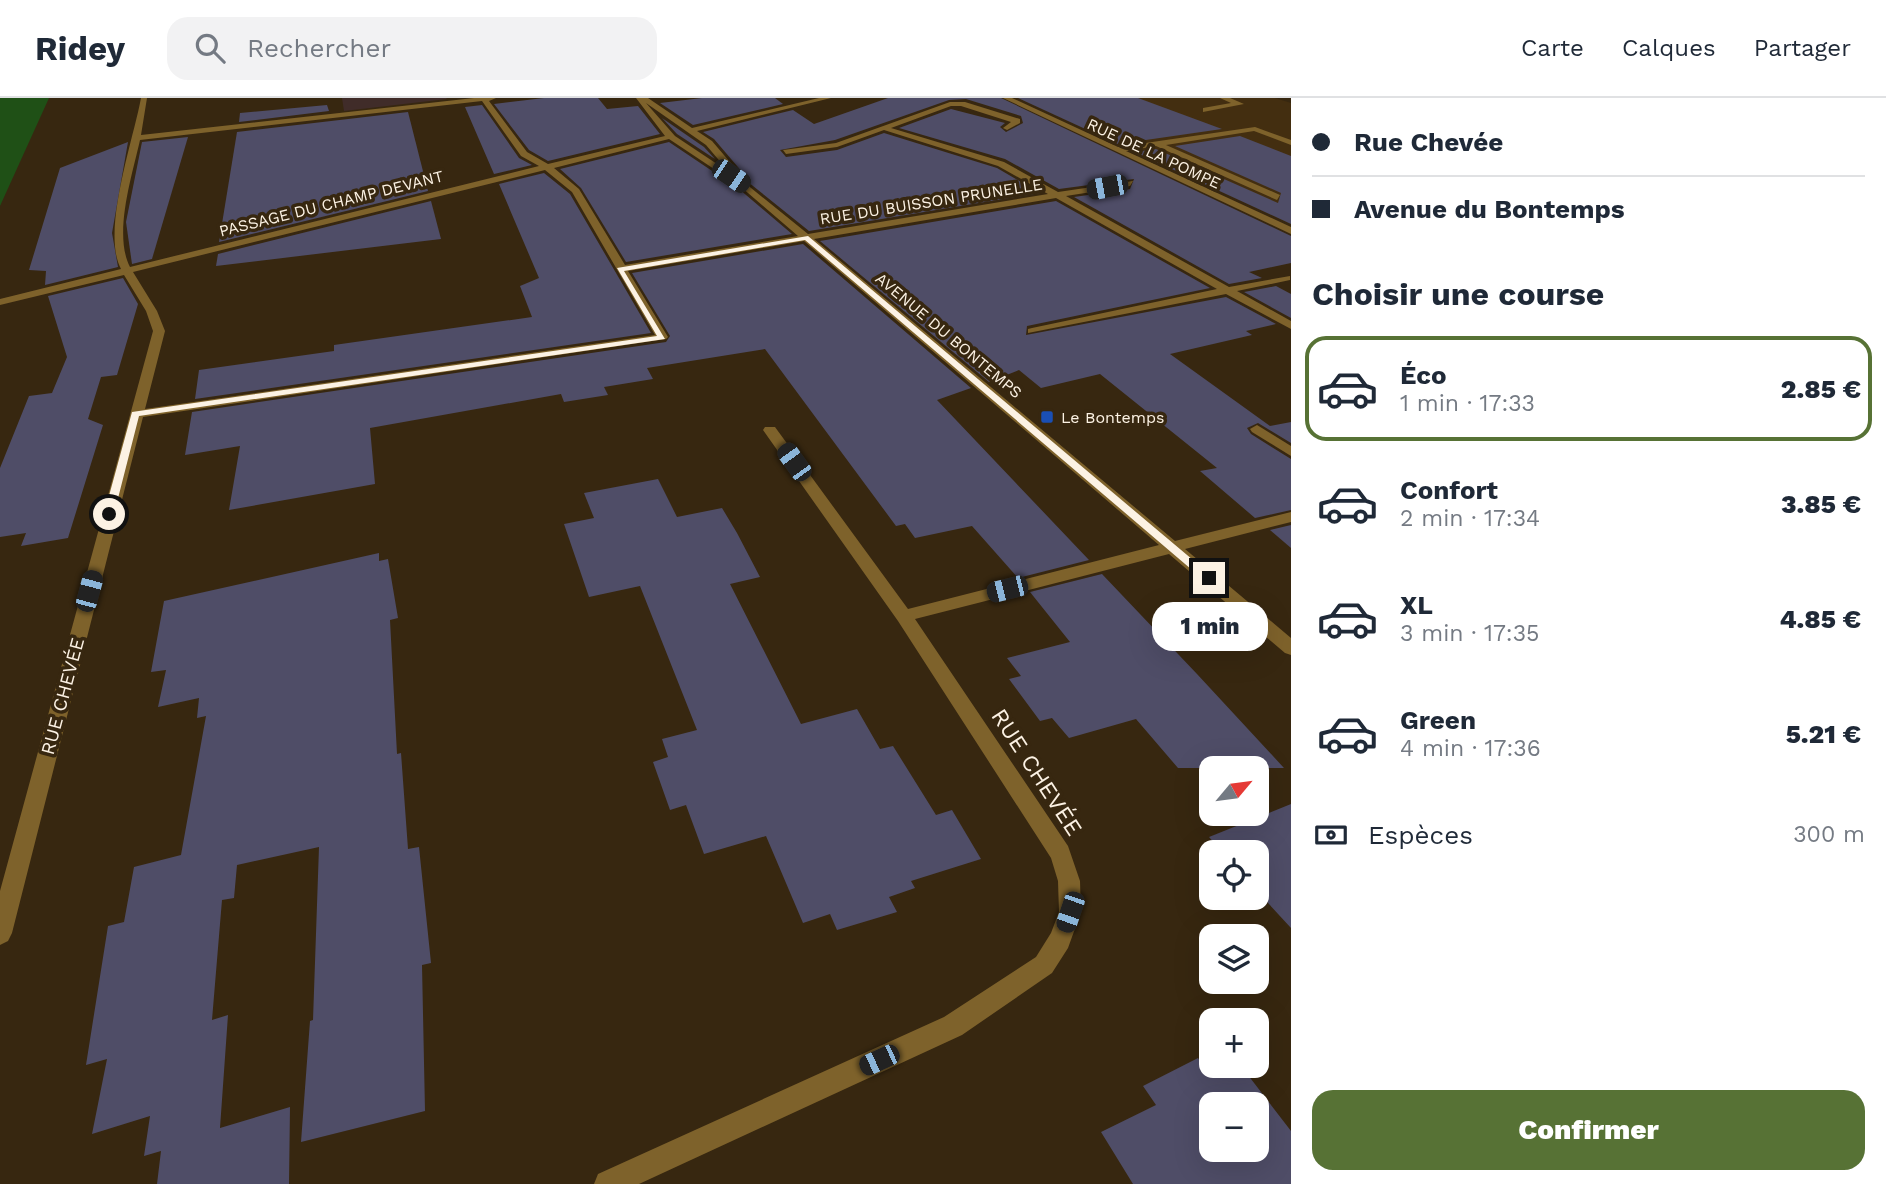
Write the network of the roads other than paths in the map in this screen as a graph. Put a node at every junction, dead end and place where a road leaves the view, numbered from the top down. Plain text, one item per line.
1 (144, 98) edge
2 (497, 98) edge
3 (641, 98) edge
4 (828, 98) edge
5 (1006, 98) edge
6 (1223, 98) edge
7 (485, 99) edge
8 (1206, 110) dead end
9 (884, 128) junction
10 (1007, 128) dead end
11 (693, 130) junction
12 (669, 137) junction
13 (139, 138) junction
14 (1291, 143) edge
15 (1157, 144) junction
16 (1115, 150) junction
17 (786, 152) dead end
18 (544, 166) junction
19 (1130, 183) dead end
20 (744, 185) junction
21 (1060, 196) junction
22 (1277, 197) dead end
23 (1291, 231) edge
24 (806, 238) junction
25 (125, 269) junction
26 (620, 269) junction
27 (1286, 278) dead end
28 (1228, 290) junction
29 (0, 302) edge
30 (1291, 326) edge
31 (1032, 331) dead end
32 (135, 414) junction
33 (1256, 429) dead end
34 (770, 430) dead end
35 (1291, 452) edge
36 (1291, 517) edge
37 (1170, 546) junction
38 (904, 616) junction
39 (1291, 648) edge
40 (0, 933) edge
41 (608, 1184) edge

1 - 13 street, RUE CHEVÉE
2 - 7 street
3 - 11 street, AVENUE DU BONTEMPS
3 - 12 street, AVENUE DU BONTEMPS
4 - 11 street
5 - 16 street, RUE DE LA POMPE
6 - 8 street
7 - 13 street
7 - 18 street
9 - 10 street
9 - 17 street
9 - 21 street, RUE DU BUISSON PRUNELLE
11 - 20 street, AVENUE DU BONTEMPS
12 - 18 street, PASSAGE DU CHAMP DEVANT
12 - 20 street, AVENUE DU BONTEMPS
13 - 25 street, RUE CHEVÉE
14 - 15 street
15 - 16 street
15 - 22 street
16 - 23 street, RUE DE LA POMPE
18 - 25 street, PASSAGE DU CHAMP DEVANT
18 - 26 street
19 - 21 street, RUE DU BUISSON PRUNELLE
20 - 24 street, AVENUE DU BONTEMPS
21 - 24 street, RUE DU BUISSON PRUNELLE
21 - 28 street, RUE DU BUISSON PRUNELLE
24 - 26 street, RUE DU BUISSON PRUNELLE
24 - 37 street, AVENUE DU BONTEMPS
25 - 29 street, PASSAGE DU CHAMP DEVANT
25 - 32 street, RUE CHEVÉE
26 - 32 street
27 - 28 street
28 - 30 street, RUE DU BUISSON PRUNELLE
28 - 31 street
32 - 40 street, RUE CHEVÉE
33 - 35 street
34 - 38 street, RUE CHEVÉE
36 - 37 street
37 - 38 street
37 - 39 street, AVENUE DU BONTEMPS
38 - 41 street, RUE CHEVÉE

